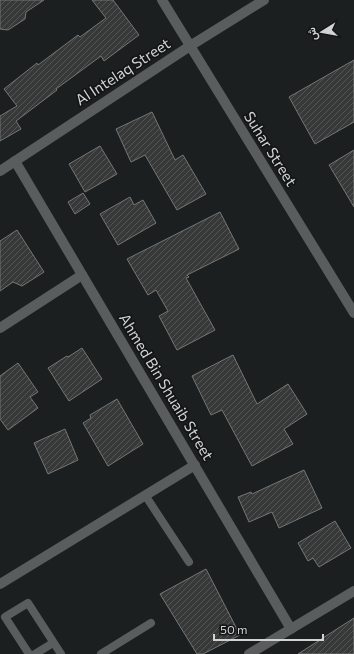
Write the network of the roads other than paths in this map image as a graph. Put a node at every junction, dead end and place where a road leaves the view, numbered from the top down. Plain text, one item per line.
1 (162, 0) edge
2 (264, 0) edge
3 (249, 4) edge
4 (190, 46) junction
5 (15, 161) junction
6 (0, 171) edge
7 (82, 275) junction
8 (354, 312) edge
9 (0, 328) edge
10 (195, 465) junction
11 (145, 495) junction
12 (189, 562) dead end
13 (0, 584) edge
14 (354, 590) edge
15 (151, 623) dead end
16 (291, 629) junction
17 (53, 643) junction
18 (28, 654) edge
19 (35, 654) edge
20 (61, 654) edge
21 (101, 654) edge
22 (249, 654) edge

1 - 4 street, Suhar Street
2 - 3 street, Al Intelaq Street
3 - 4 street, Al Intelaq Street
4 - 5 street, Al Intelaq Street
4 - 8 street, Suhar Street
5 - 6 street, Al Intelaq Street
5 - 7 street, Ahmed Bin Shuaib Street
7 - 9 street
7 - 10 street, Ahmed Bin Shuaib Street
10 - 11 street
10 - 16 street, Ahmed Bin Shuaib Street
11 - 12 lane
11 - 13 street
14 - 16 street
15 - 21 lane
16 - 22 street
17 - 18 lane
17 - 19 lane
17 - 20 lane

